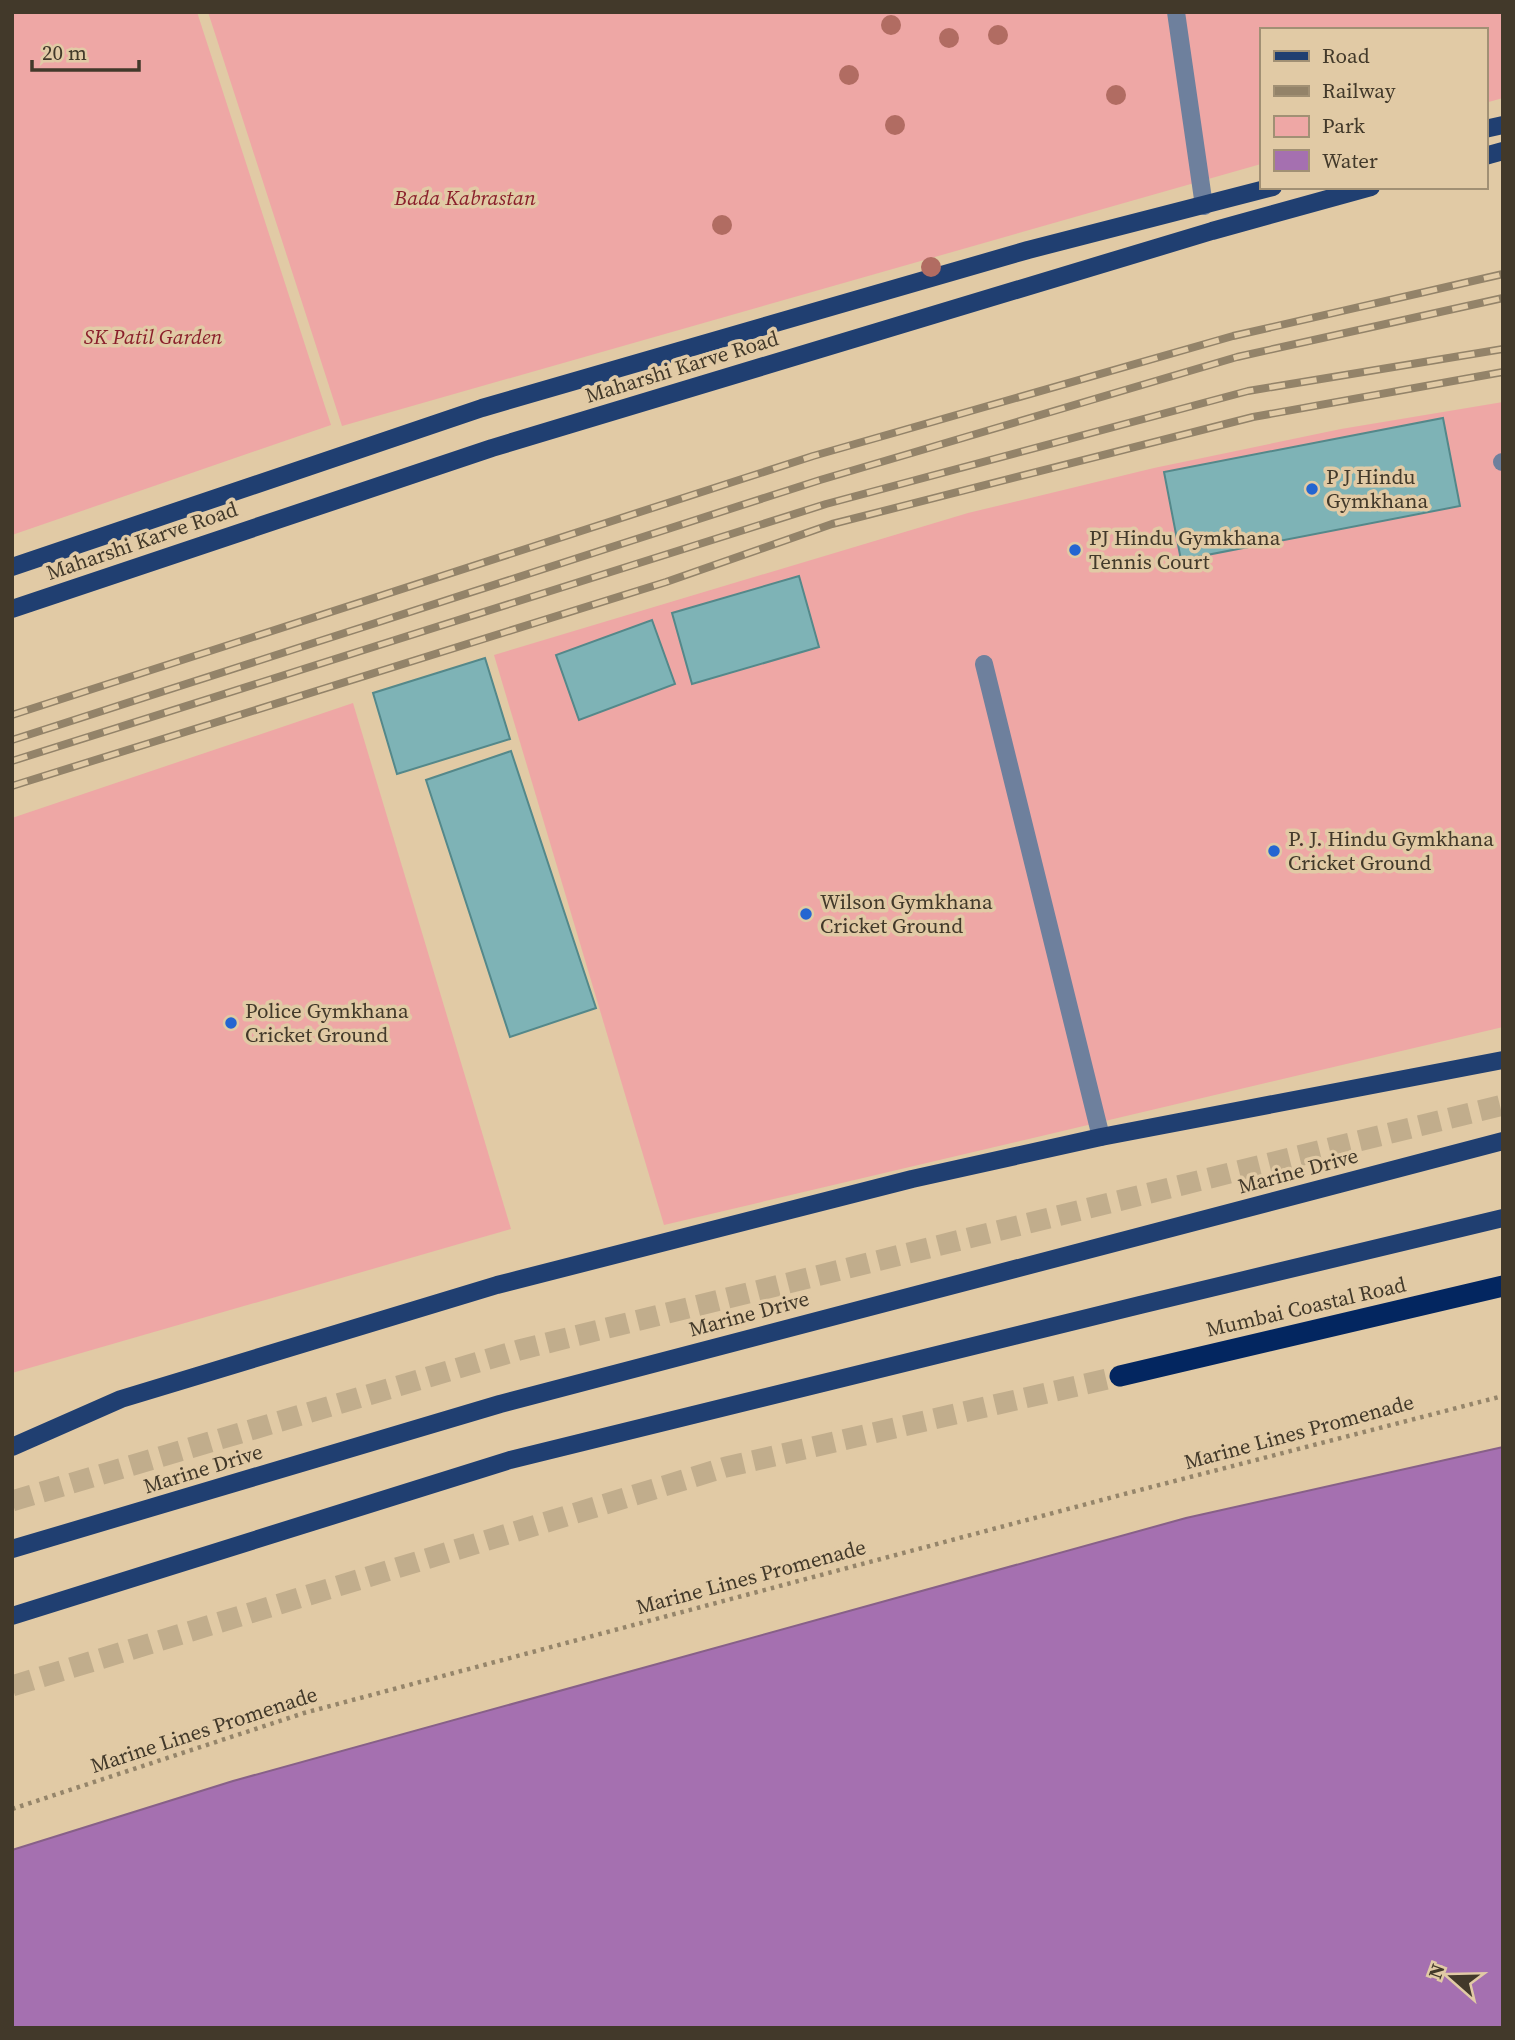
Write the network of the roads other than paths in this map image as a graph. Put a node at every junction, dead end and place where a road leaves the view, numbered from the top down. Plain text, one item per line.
1 (1176, 12) edge
2 (1266, 189) edge
3 (1364, 189) edge
4 (1204, 206) junction
5 (12, 567) edge
6 (12, 609) edge
7 (984, 664) dead end
8 (1503, 1060) edge
9 (1101, 1137) junction
10 (1503, 1141) edge
11 (1503, 1219) edge
12 (1503, 1286) edge
13 (1120, 1376) tunnel mouth
14 (12, 1447) edge
15 (12, 1549) edge
16 (12, 1616) edge

1 - 4 lane
2 - 4 main road, Maharshi Karve Road
3 - 6 main road, Maharshi Karve Road
4 - 5 main road, Maharshi Karve Road
7 - 9 lane
8 - 9 main road
9 - 14 main road
10 - 15 main road, Marine Drive
11 - 16 main road
12 - 13 highway, Mumbai Coastal Road

